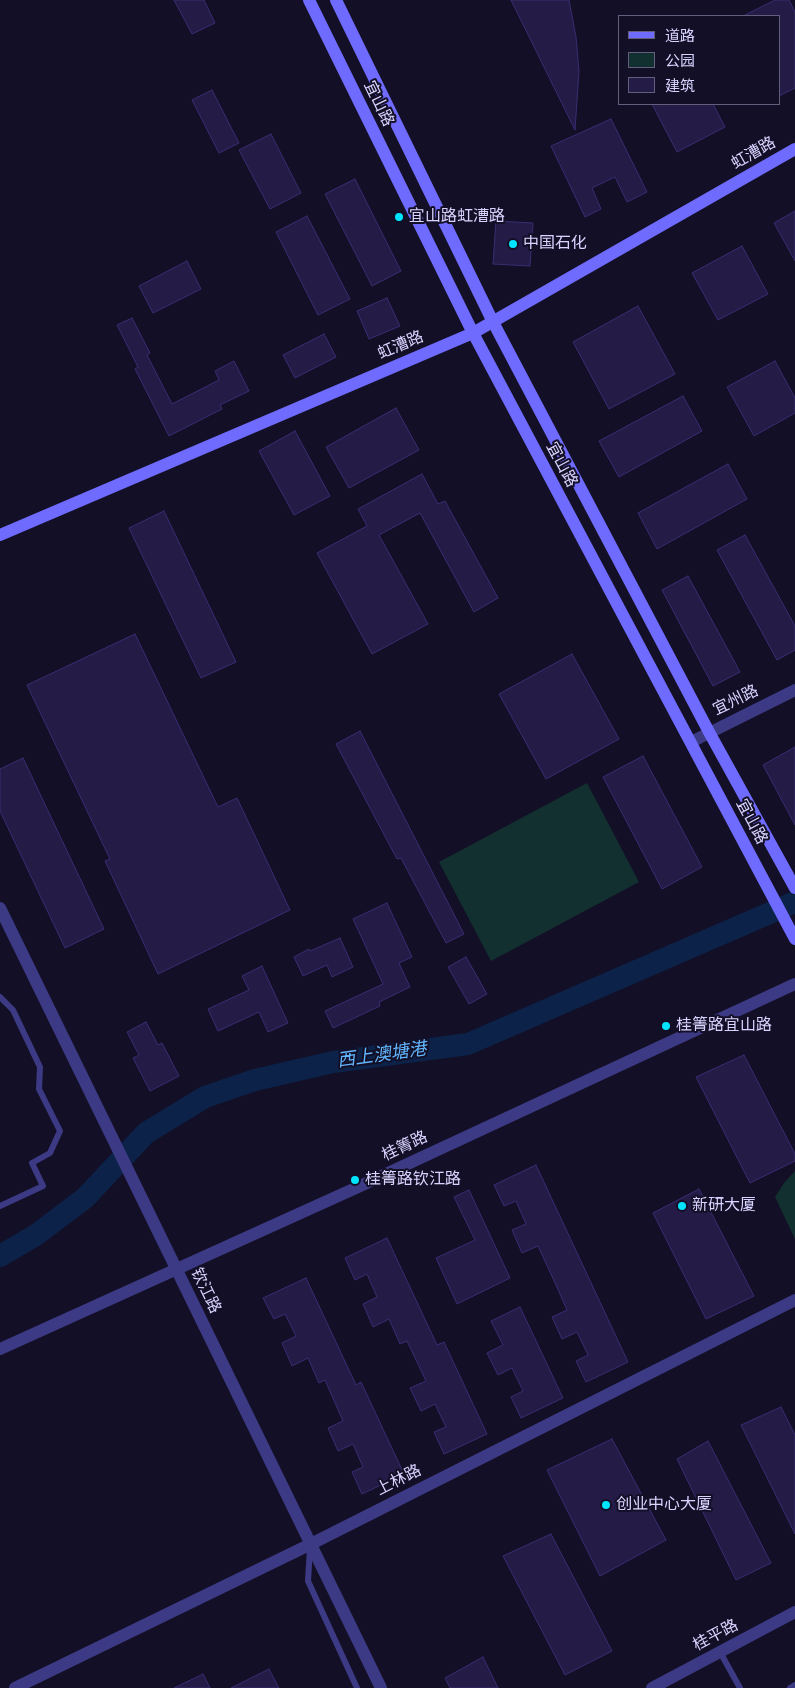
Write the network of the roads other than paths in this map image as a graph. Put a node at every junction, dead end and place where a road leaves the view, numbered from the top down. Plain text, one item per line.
1 (309, 0) edge
2 (336, 0) edge
3 (795, 150) edge
4 (493, 322) junction
5 (473, 333) junction
6 (0, 535) edge
7 (795, 690) edge
8 (709, 732) junction
9 (691, 742) junction
10 (793, 884) edge
11 (0, 908) edge
12 (794, 937) edge
13 (795, 984) edge
14 (0, 997) edge
15 (0, 1206) edge
16 (176, 1268) junction
17 (795, 1300) edge
18 (0, 1349) edge
19 (311, 1544) junction
20 (795, 1612) edge
21 (720, 1652) junction
22 (795, 1685) edge
23 (15, 1688) edge
24 (357, 1688) edge
25 (381, 1688) edge
26 (652, 1688) edge
27 (740, 1688) edge
28 (790, 1688) edge

1 - 5 main road, 宜山路
2 - 4 main road, 宜山路
3 - 4 main road, 虹漕路
4 - 5 main road, 虹漕路
4 - 8 main road, 宜山路
5 - 6 main road, 虹漕路
5 - 9 main road, 宜山路
7 - 8 street, 宜州路
8 - 9 street, 宜州路
8 - 10 main road, 宜山路
9 - 12 main road, 宜山路
11 - 16 street, 钦江路
13 - 16 street, 桂箐路
14 - 15 lane
16 - 18 street, 桂箐路
16 - 19 street, 钦江路
17 - 19 street, 上林路
19 - 23 street, 上林路
19 - 24 lane
19 - 25 street, 钦江路
20 - 21 street, 桂平路
21 - 26 street, 桂平路
21 - 27 lane
22 - 28 lane

